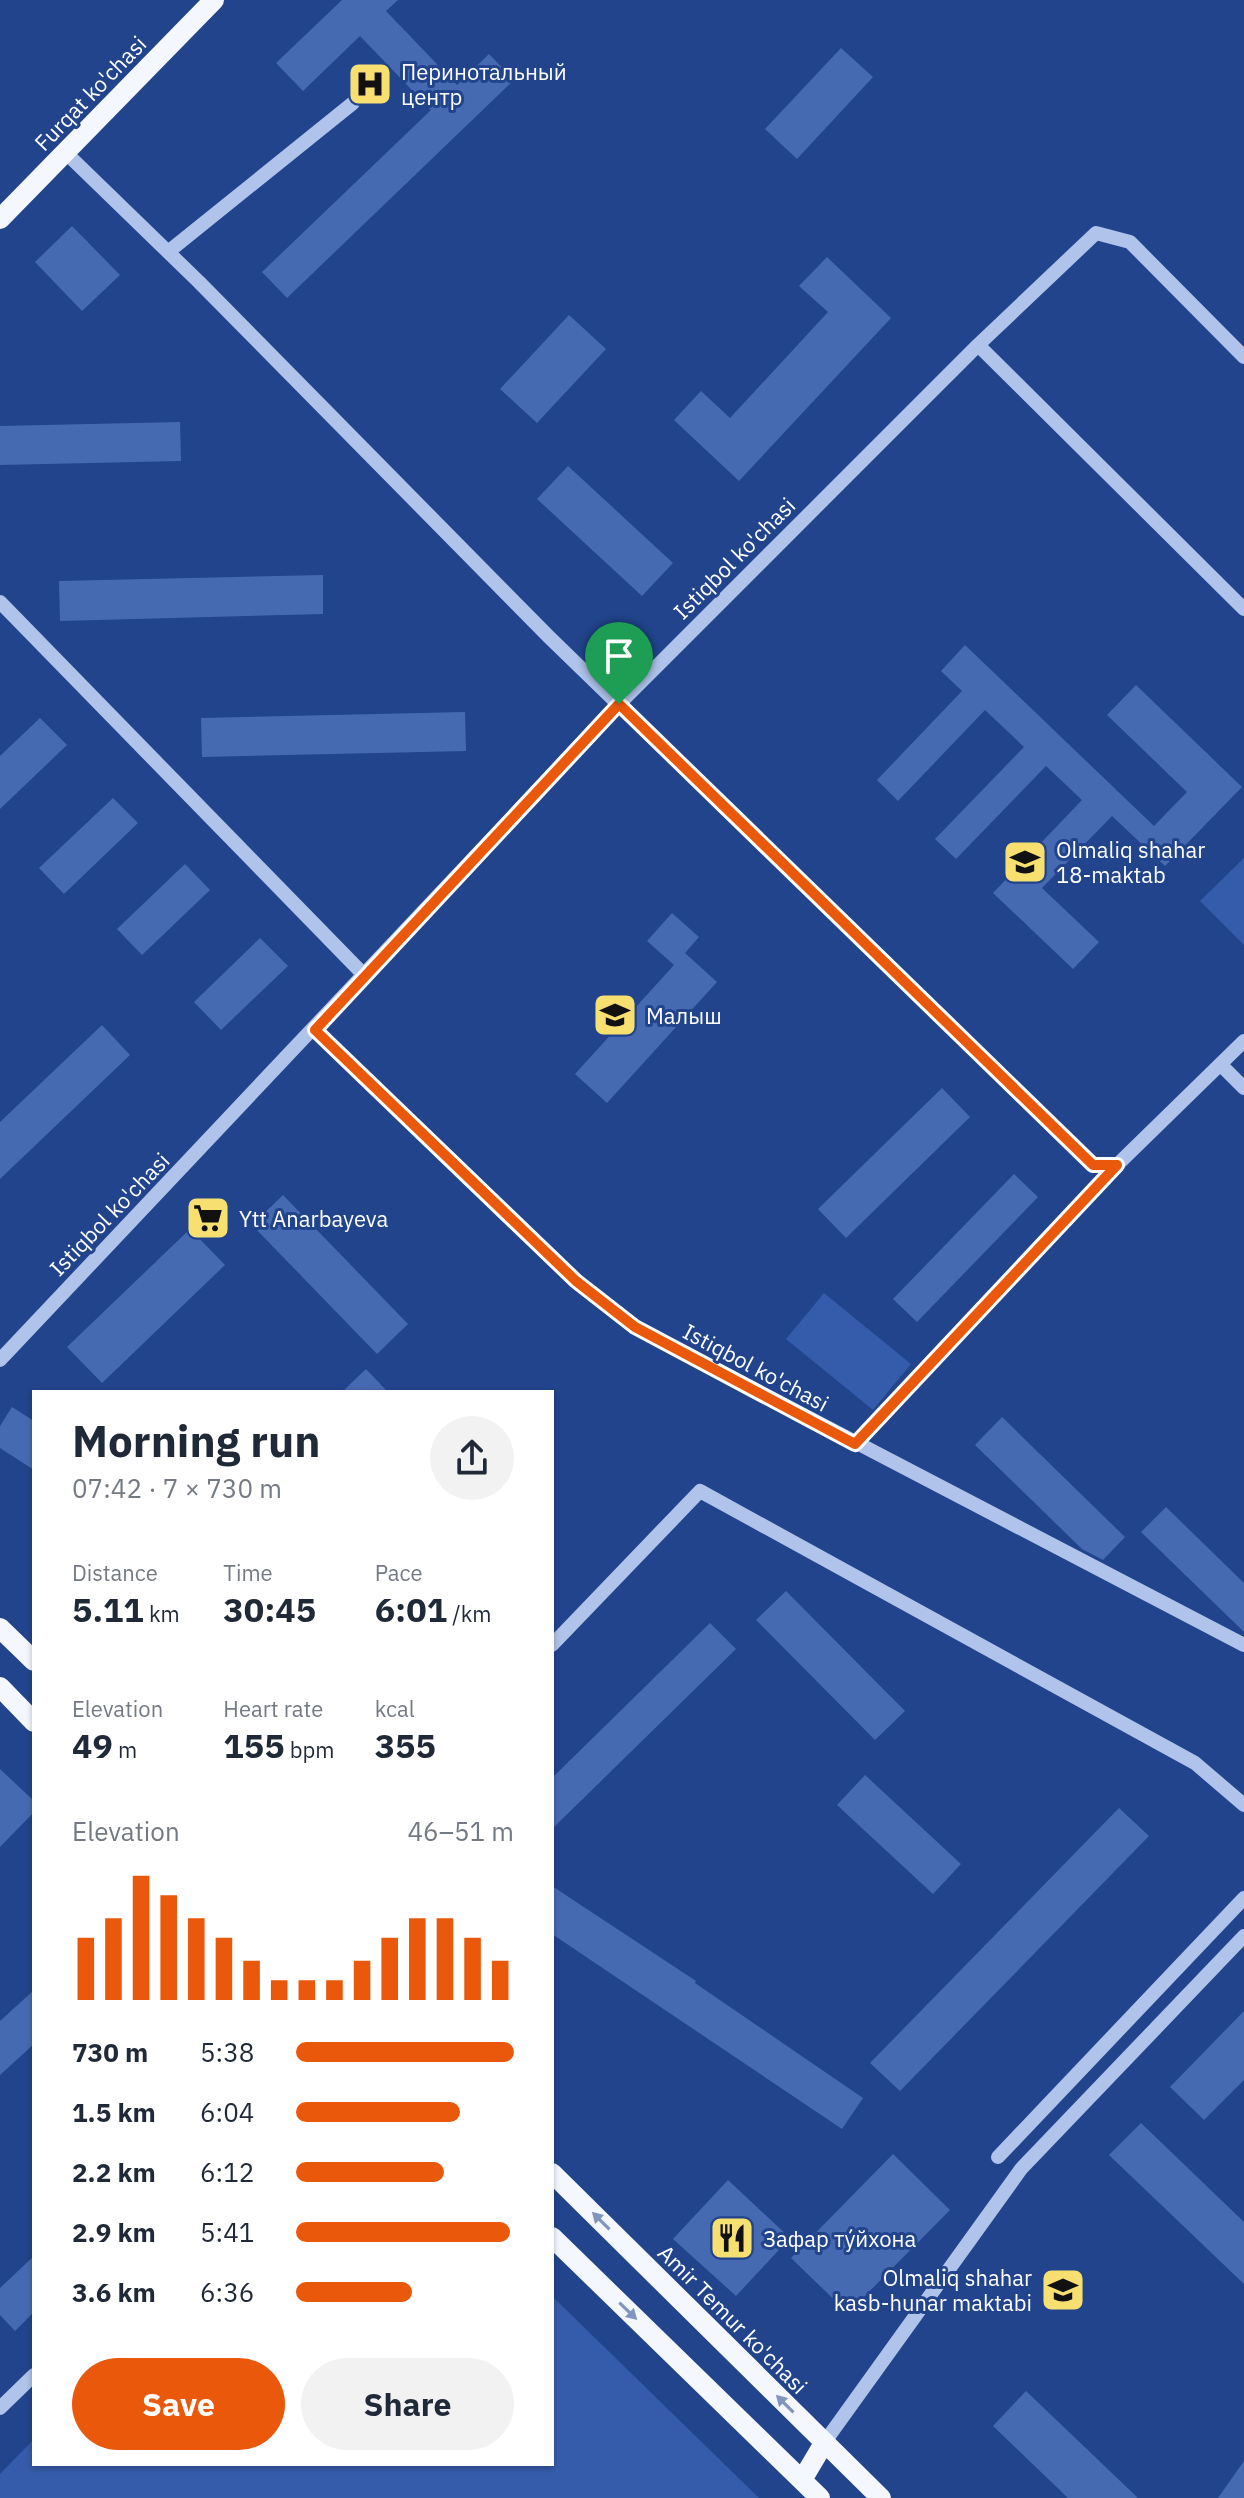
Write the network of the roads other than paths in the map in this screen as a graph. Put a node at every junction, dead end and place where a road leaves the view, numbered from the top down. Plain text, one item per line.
1 (214, 0) edge
2 (353, 103) dead end
3 (65, 152) junction
4 (0, 219) edge
5 (168, 252) junction
6 (978, 345) junction
7 (1244, 357) edge
8 (0, 602) edge
9 (1244, 609) edge
10 (619, 704) junction
11 (365, 976) junction
12 (315, 1030) junction
13 (1244, 1041) edge
14 (1221, 1065) junction
15 (1244, 1088) edge
16 (1117, 1165) junction
17 (0, 1360) edge
18 (855, 1444) junction
19 (0, 1628) edge
20 (554, 1643) edge
21 (1244, 1645) edge
22 (32, 1659) edge
23 (0, 1687) edge
24 (32, 1720) edge
25 (1244, 1805) edge
26 (1244, 1898) edge
27 (1244, 1936) edge
28 (998, 2157) dead end
29 (554, 2175) edge
30 (554, 2239) edge
31 (32, 2377) edge
32 (0, 2408) edge
33 (824, 2443) junction
34 (802, 2480) junction
35 (820, 2498) edge
36 (881, 2498) edge

1 - 3 main road, Furqat ko'chasi
2 - 5 street
3 - 4 main road, Furqat ko'chasi
3 - 5 street
5 - 10 street
6 - 7 street, Istiqbol ko'chasi
6 - 9 street
6 - 10 street, Istiqbol ko'chasi
8 - 11 street
10 - 11 street, Istiqbol ko'chasi
10 - 16 street
11 - 12 street, Istiqbol ko'chasi
12 - 17 street, Istiqbol ko'chasi
12 - 18 street, Istiqbol ko'chasi
13 - 14 street
14 - 15 street
14 - 16 street
16 - 18 street
18 - 21 street, Istiqbol ko'chasi
19 - 22 main road
20 - 25 street
23 - 24 main road
26 - 28 street
27 - 33 street
33 -> 29 main road, Amir Temur ko'chasi
30 -> 34 main road
31 - 32 street
33 - 34 main road
33 - 36 main road, Amir Temur ko'chasi
34 - 35 main road

